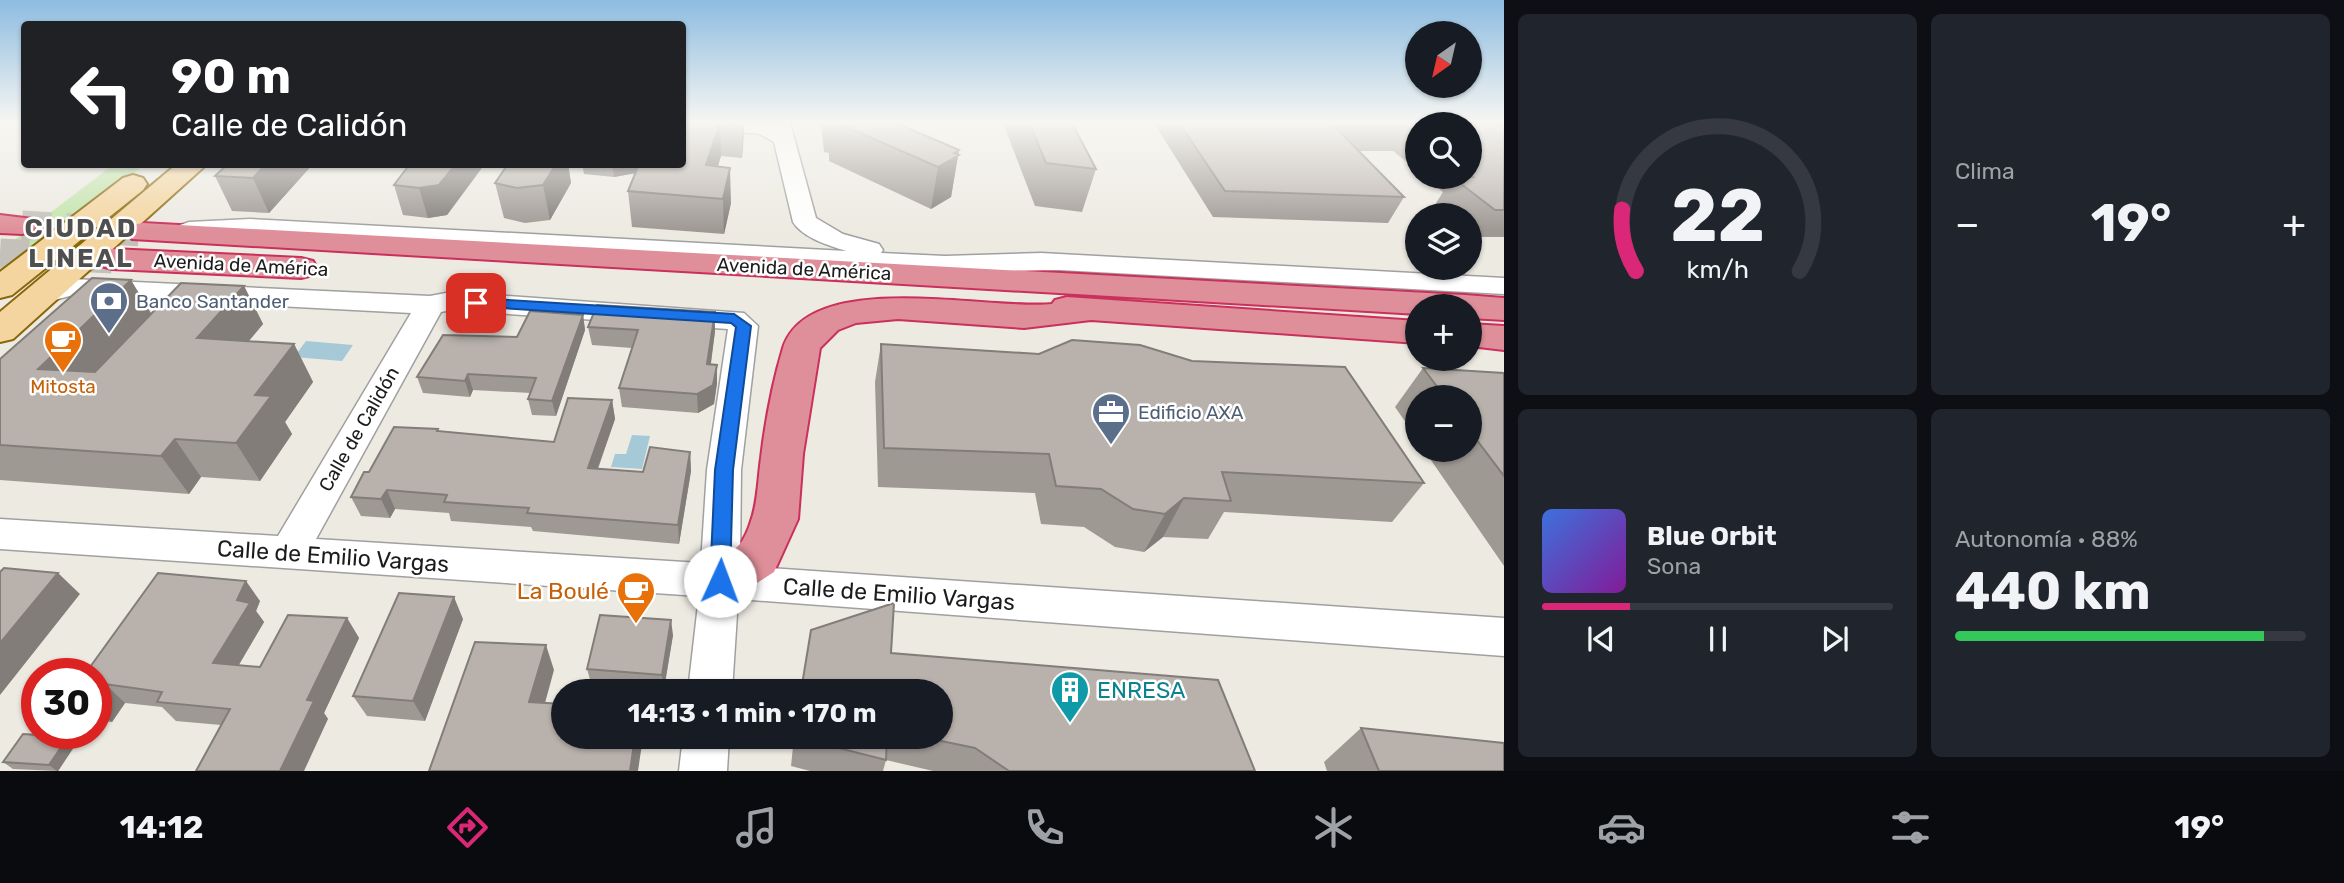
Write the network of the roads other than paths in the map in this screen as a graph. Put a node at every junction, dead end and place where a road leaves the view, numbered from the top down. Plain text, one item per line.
1 (790, 159) edge
2 (151, 168) edge
3 (189, 168) edge
4 (143, 232) joint
5 (112, 258) tunnel mouth
6 (1062, 262) junction
7 (1504, 286) edge
8 (0, 288) edge
9 (40, 296) junction
10 (1405, 302) edge
11 (430, 304) junction
12 (1482, 307) edge
13 (1504, 309) edge
14 (1089, 310) junction
15 (0, 331) edge
16 (1405, 331) edge
17 (1482, 336) edge
18 (1504, 338) edge
19 (0, 534) edge
20 (288, 554) junction
21 (720, 581) junction
22 (1504, 637) edge
23 (711, 679) edge
24 (705, 749) edge
25 (703, 771) edge

1 - 6 street, Avenida de América
2 - 8 main road
3 - 9 main road
4 - 6 street
4 - 10 highway, Avenida de América
5 - 14 highway, Avenida de América
6 - 7 street, Avenida de América
9 - 11 street
9 - 15 main road
11 - 20 street, Calle de Calidón
11 - 21 street
12 - 13 highway, Avenida de América
14 - 16 highway, Avenida de América
14 - 21 highway
17 - 18 highway
19 - 20 street, Calle de Emilio Vargas
20 - 21 street, Calle de Emilio Vargas
21 - 22 street, Calle de Emilio Vargas
21 - 23 street
24 - 25 street

